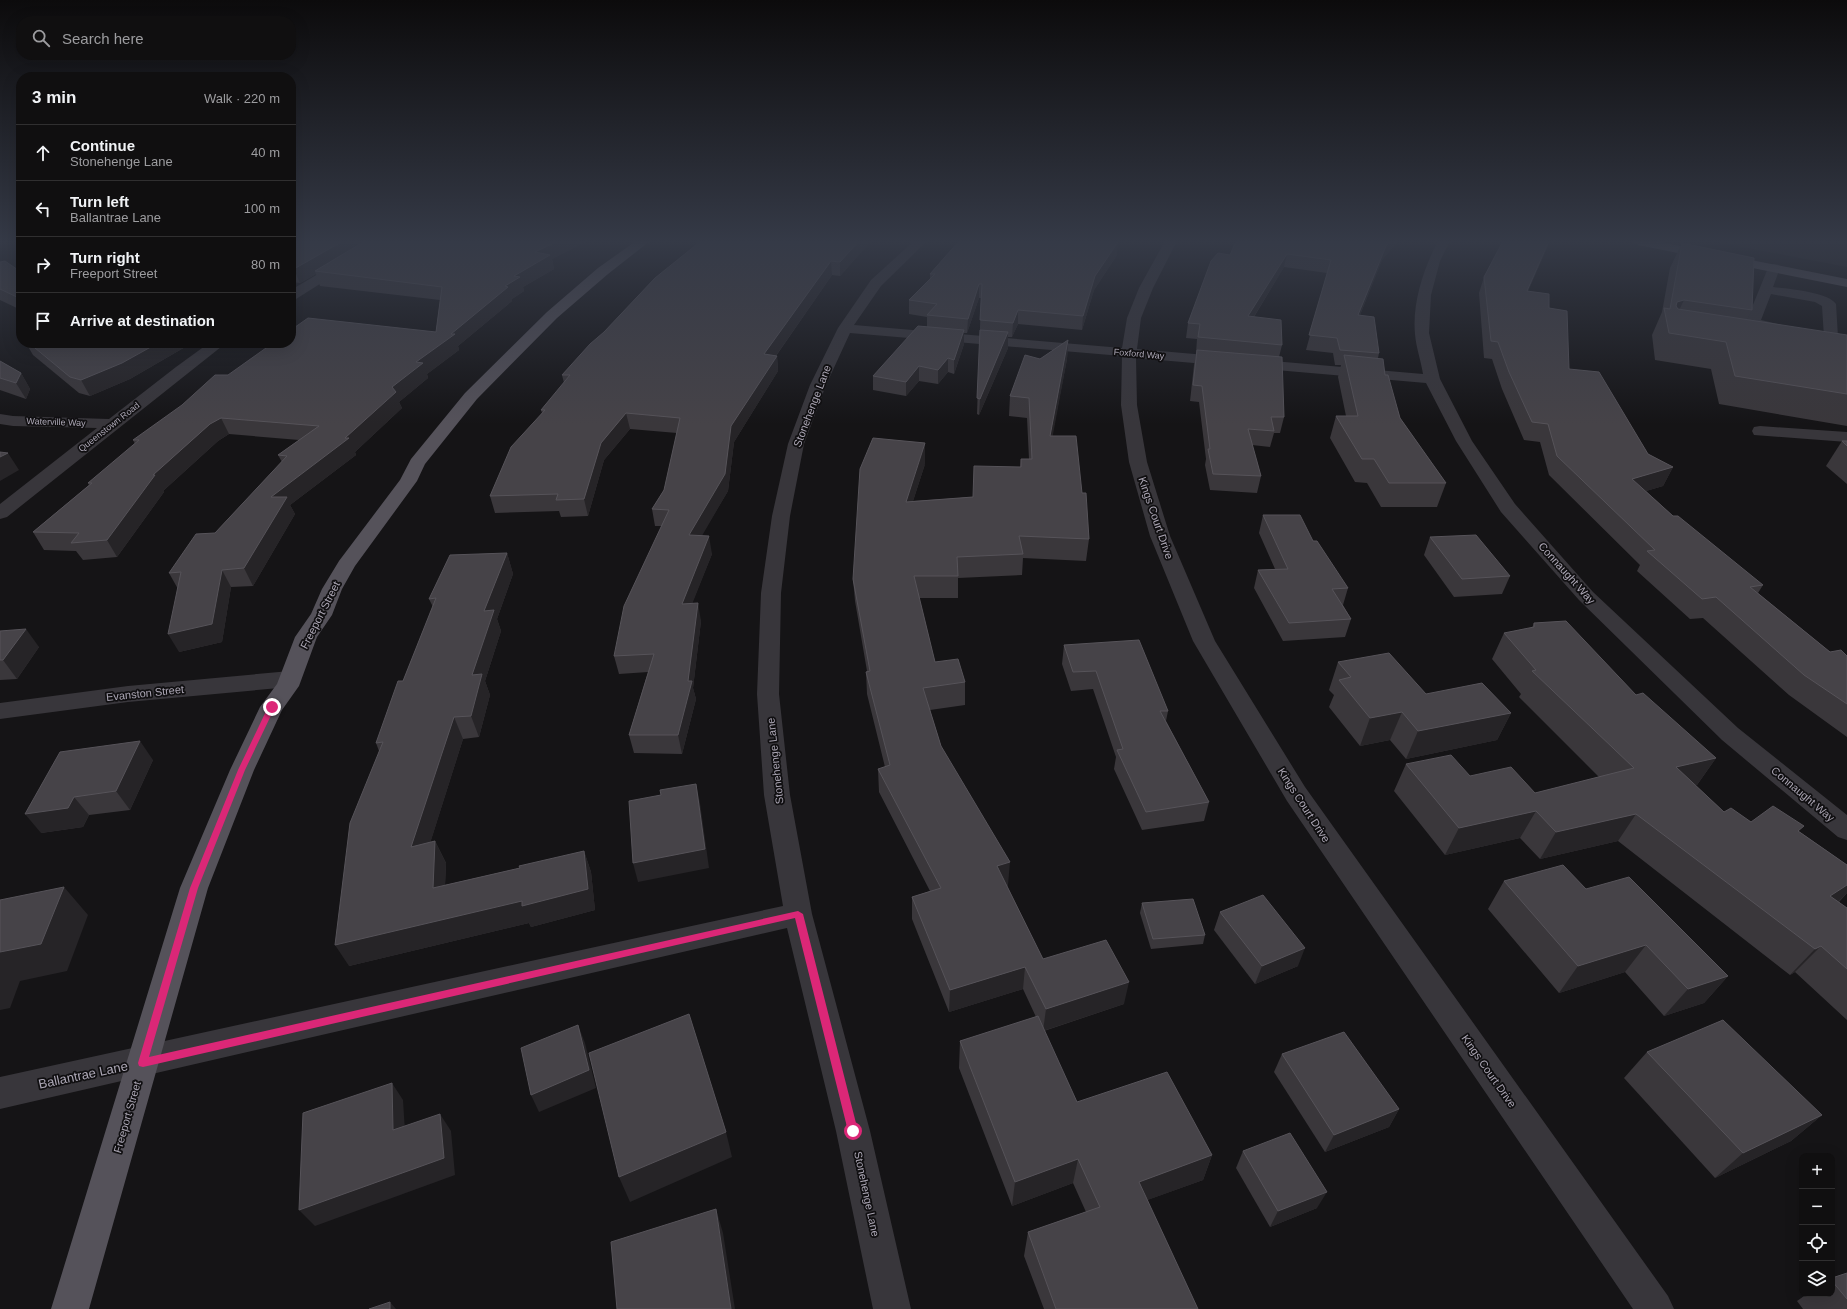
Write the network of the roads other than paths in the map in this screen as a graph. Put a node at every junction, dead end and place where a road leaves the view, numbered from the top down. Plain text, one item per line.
1 (567, 302) edge
2 (863, 302) edge
3 (1140, 302) edge
4 (1424, 302) edge
5 (1760, 302) edge
6 (1825, 302) edge
7 (845, 328) junction
8 (1796, 331) edge
9 (1817, 335) edge
10 (1831, 337) junction
11 (1847, 339) edge
12 (212, 348) edge
13 (1129, 353) junction
14 (1432, 379) junction
15 (0, 419) edge
16 (112, 424) junction
17 (1760, 431) dead end
18 (1847, 437) edge
19 (0, 513) edge
20 (290, 679) junction
21 (0, 711) edge
22 (1847, 830) edge
23 (798, 914) junction
24 (143, 1063) junction
25 (0, 1093) edge
26 (70, 1309) edge
27 (892, 1309) edge
28 (1655, 1309) edge

1 - 20 main road, Freeport Street
2 - 7 street, Stonehenge Lane
3 - 13 street, Kings Court Drive
4 - 14 street, Connaught Way
5 - 8 street
6 - 10 street
7 - 13 street, Foxford Way
7 - 23 street, Stonehenge Lane
9 - 10 street
10 - 11 street
12 - 16 street, Queenstown Road
13 - 14 street, Foxford Way
13 - 28 street, Kings Court Drive
14 - 22 street, Connaught Way
15 - 16 street, Waterville Way
16 - 19 street, Queenstown Road
17 - 18 street
20 - 21 street, Evanston Street
20 - 24 main road, Freeport Street
23 - 24 street, Ballantrae Lane
23 - 27 street, Stonehenge Lane
24 - 25 street, Ballantrae Lane
24 - 26 main road, Freeport Street

